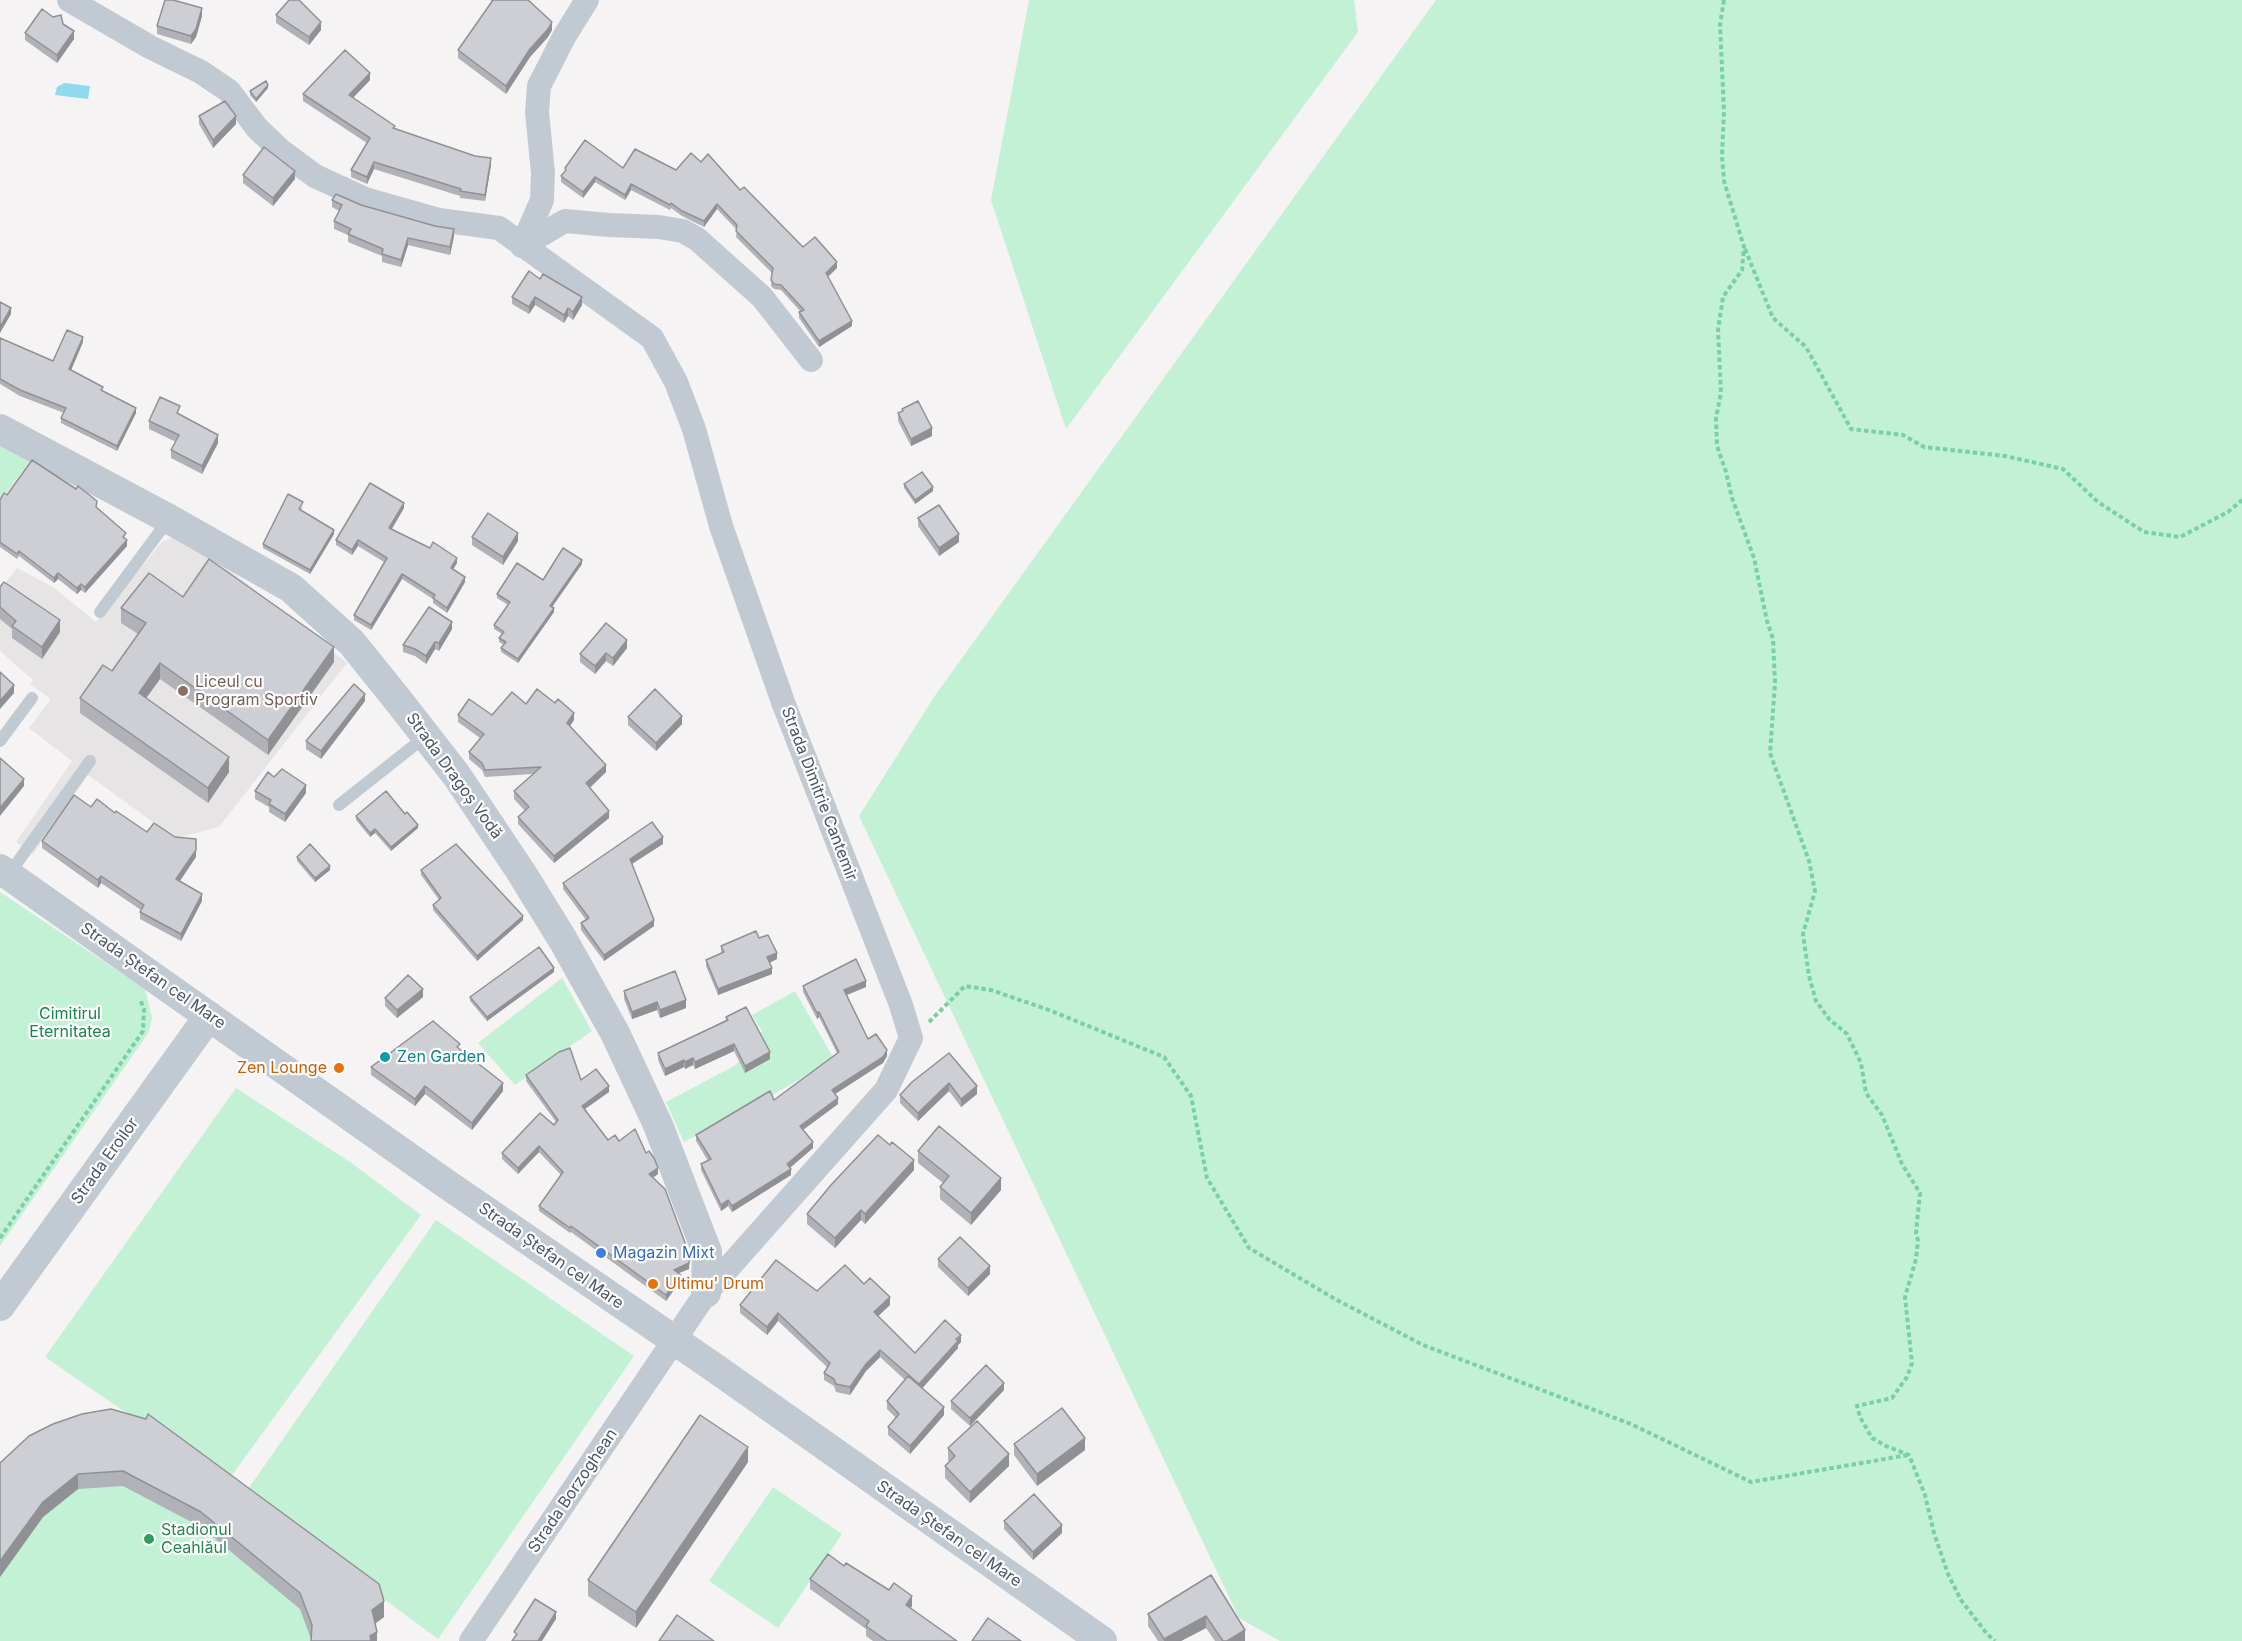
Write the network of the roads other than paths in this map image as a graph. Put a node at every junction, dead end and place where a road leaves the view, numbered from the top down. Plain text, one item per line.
1 (69, 0) edge
2 (587, 0) edge
3 (522, 246) junction
4 (811, 360) dead end
5 (0, 429) edge
6 (170, 519) junction
7 (100, 612) dead end
8 (32, 698) dead end
9 (426, 736) junction
10 (0, 741) edge
11 (90, 761) dead end
12 (339, 805) dead end
13 (4, 872) edge
14 (209, 1016) junction
15 (706, 1293) junction
16 (0, 1306) edge
17 (674, 1341) junction
18 (471, 1641) edge
19 (1102, 1641) edge

1 - 3 street, Strada Dimitrie Cantemir
2 - 3 street
3 - 4 street
3 - 15 street, Strada Dimitrie Cantemir
5 - 6 street, Strada Dragoș Vodă
6 - 7 lane
6 - 9 street, Strada Dragoș Vodă
8 - 10 lane
9 - 12 lane
9 - 15 street, Strada Dragoș Vodă
11 - 13 lane
13 - 14 street, Strada Ștefan cel Mare
14 - 16 street, Strada Eroilor
14 - 17 street, Strada Ștefan cel Mare
15 - 17 street
17 - 18 street, Strada Borzoghean
17 - 19 street, Strada Ștefan cel Mare

